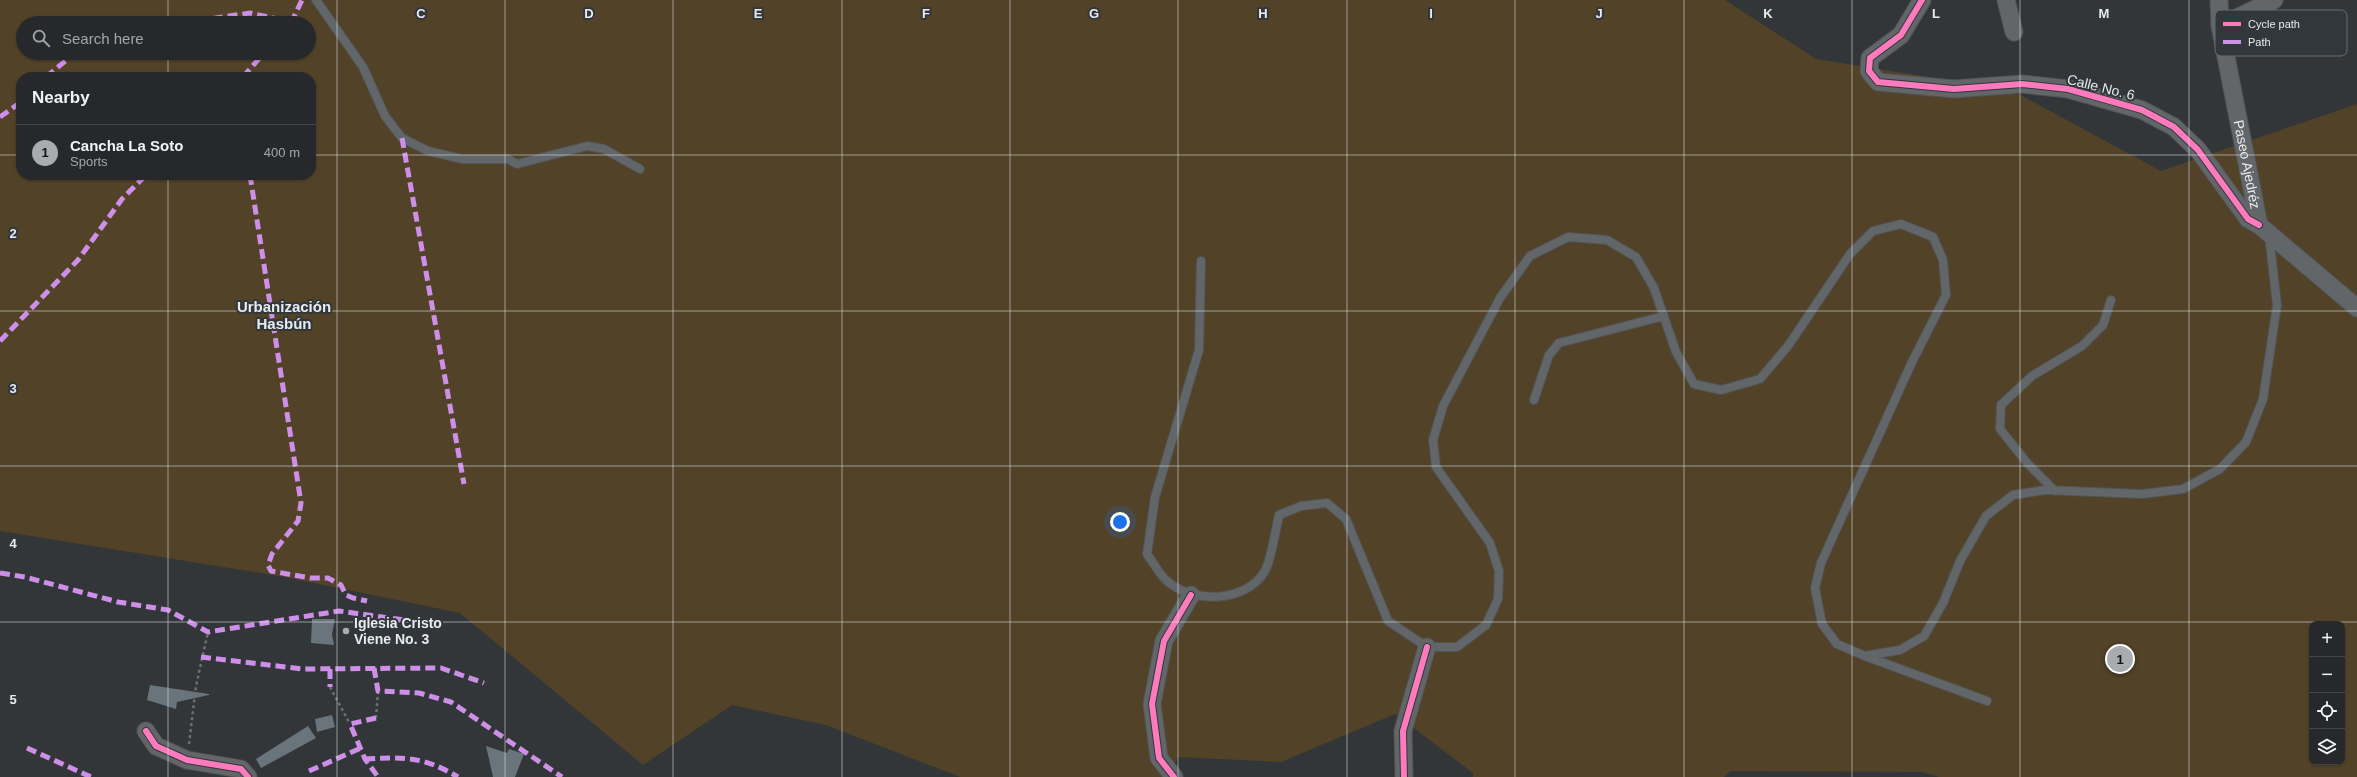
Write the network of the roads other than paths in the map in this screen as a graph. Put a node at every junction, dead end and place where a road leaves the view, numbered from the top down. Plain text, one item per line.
1 (316, 0) edge
2 (1922, 0) edge
3 (2006, 0) edge
4 (2219, 0) edge
5 (2274, 0) edge
6 (2219, 10) edge
7 (2253, 10) edge
8 (2014, 32) dead end
9 (2227, 56) edge
10 (640, 170) dead end
11 (2264, 229) junction
12 (1201, 261) dead end
13 (2111, 300) dead end
14 (2357, 308) edge
15 (1664, 316) junction
16 (1534, 400) dead end
17 (2055, 491) junction
18 (1191, 595) junction
19 (1427, 647) junction
20 (1865, 656) junction
21 (1987, 701) dead end
22 (146, 731) dead end
23 (248, 777) edge
24 (1174, 777) edge
25 (1404, 777) edge

1 - 10 lane
2 - 11 street, Calle No. 6
3 - 8 street
4 - 6 street, Paseo Ajedréz
5 - 7 street
9 - 11 street, Paseo Ajedréz
11 - 14 street
11 - 17 lane
12 - 18 lane
13 - 17 lane
15 - 16 lane
15 - 19 lane
15 - 20 lane
17 - 20 lane
18 - 19 lane
18 - 24 street
19 - 25 street
20 - 21 lane
22 - 23 street

